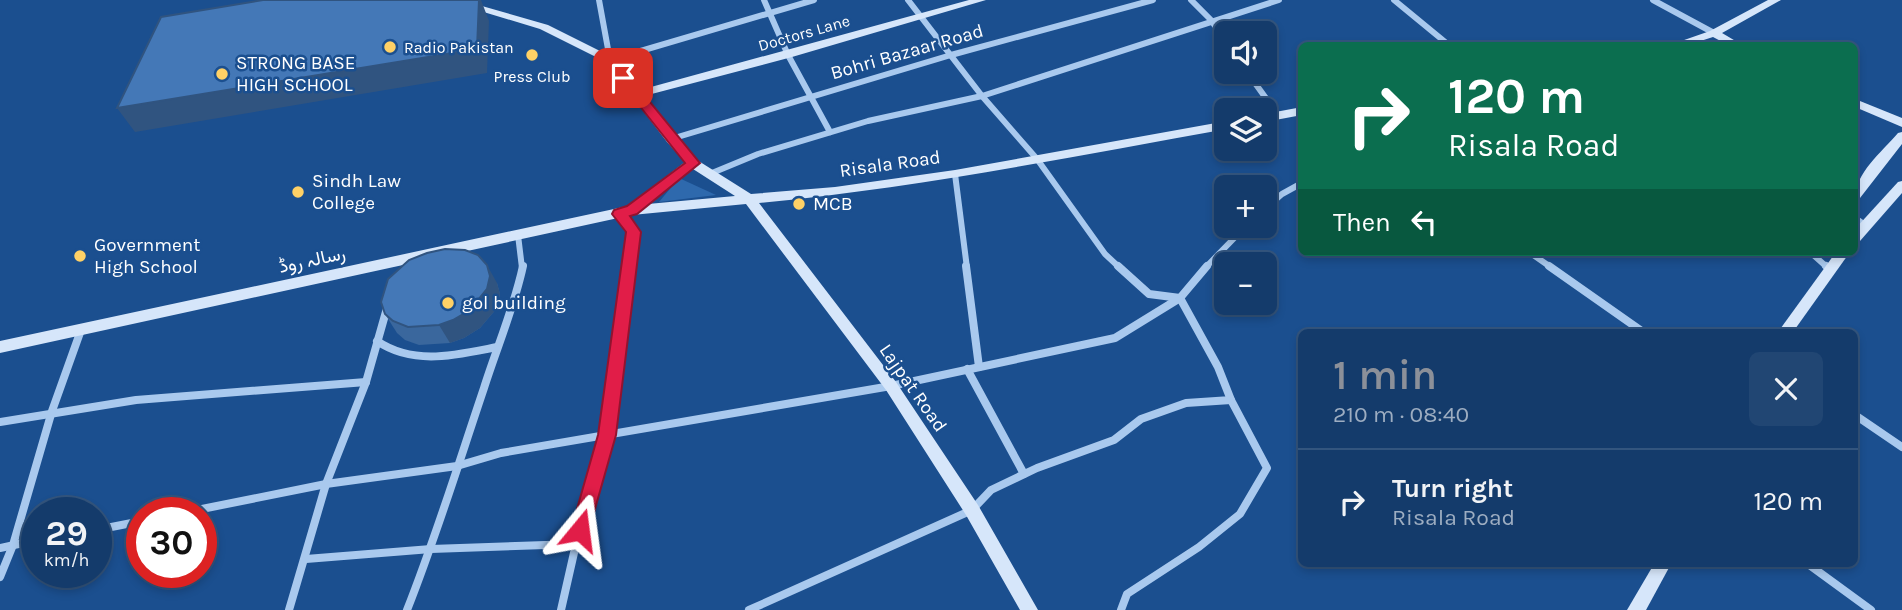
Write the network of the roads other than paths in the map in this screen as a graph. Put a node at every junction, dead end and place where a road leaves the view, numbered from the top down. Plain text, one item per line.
1 (449, 0) edge
2 (599, 0) edge
3 (764, 0) edge
4 (814, 0) edge
5 (908, 0) edge
6 (981, 0) edge
7 (1153, 0) edge
8 (1191, 0) edge
9 (1279, 0) edge
10 (1394, 0) edge
11 (1653, 0) edge
12 (1776, 0) edge
13 (770, 10) junction
14 (919, 17) junction
15 (1211, 20) junction
16 (1214, 24) edge
17 (1714, 33) junction
18 (1445, 42) edge
19 (1685, 42) edge
20 (1731, 42) edge
21 (788, 55) junction
22 (951, 55) junction
23 (610, 60) junction
24 (636, 95) junction
25 (811, 96) junction
26 (982, 96) junction
27 (1858, 104) edge
28 (1298, 112) edge
29 (1277, 115) edge
30 (1902, 123) edge
31 (1214, 127) edge
32 (830, 132) junction
33 (1902, 136) edge
34 (671, 139) junction
35 (1037, 159) junction
36 (693, 163) junction
37 (712, 173) junction
38 (955, 174) junction
39 (1298, 185) edge
40 (1902, 185) edge
41 (1858, 191) edge
42 (1277, 198) edge
43 (748, 199) junction
44 (626, 212) junction
45 (1860, 222) edge
46 (518, 235) junction
47 (1233, 238) edge
48 (428, 254) junction
49 (1535, 256) edge
50 (1814, 256) edge
51 (1840, 256) edge
52 (409, 266) edge
53 (1829, 269) junction
54 (1180, 298) junction
55 (388, 304) edge
56 (1639, 329) edge
57 (1788, 329) edge
58 (81, 330) junction
59 (377, 341) junction
60 (0, 347) edge
61 (497, 347) junction
62 (979, 367) junction
63 (967, 369) junction
64 (366, 382) junction
65 (891, 386) junction
66 (1231, 401) junction
67 (52, 411) junction
68 (1858, 417) edge
69 (0, 422) edge
70 (607, 435) junction
71 (1902, 447) edge
72 (457, 466) junction
73 (1024, 474) junction
74 (326, 484) junction
75 (217, 506) edge
76 (972, 510) junction
77 (21, 543) edge
78 (576, 544) junction
79 (13, 545) junction
80 (0, 548) edge
81 (431, 549) junction
82 (306, 559) junction
83 (1661, 567) edge
84 (1812, 567) edge
85 (0, 577) edge
86 (289, 610) edge
87 (407, 610) edge
88 (561, 610) edge
89 (749, 610) edge
90 (1029, 610) edge
91 (1121, 610) edge
92 (1636, 610) edge
93 (1871, 610) edge

1 - 23 street
2 - 23 street
3 - 13 street
4 - 13 street
5 - 14 street
6 - 14 street, Doctors Lane
7 - 22 street, Bohri Bazaar Road
8 - 15 street
9 - 15 street
10 - 18 street
11 - 17 street
12 - 17 street
13 - 21 street
13 - 23 street
14 - 21 street, Doctors Lane
14 - 22 street
15 - 16 street
15 - 26 street
17 - 19 street
17 - 20 street
21 - 24 street, Doctors Lane
21 - 25 street
22 - 25 street, Bohri Bazaar Road
22 - 26 street
23 - 24 street, Lajpat Road
24 - 34 street, Lajpat Road
25 - 32 street
25 - 34 street, Bohri Bazaar Road
26 - 32 street
26 - 35 street
27 - 30 street
28 - 29 street
31 - 35 street, Risala Road
32 - 37 street
33 - 41 street
34 - 36 street, Lajpat Road
35 - 38 street, Risala Road
35 - 54 street
36 - 37 street, Lajpat Road
36 - 44 street
37 - 43 street, Lajpat Road
38 - 43 street, Risala Road
38 - 62 street
39 - 42 street
40 - 45 street
43 - 44 street, Risala Road
43 - 65 street, Lajpat Road
44 - 46 street, رسالہ روڈ
44 - 70 street
46 - 48 street, رسالہ روڈ
46 - 61 street
47 - 54 street
48 - 52 street
48 - 58 street, رسالہ روڈ
49 - 56 street
50 - 53 street
51 - 53 street
53 - 57 street
54 - 62 street
54 - 66 street
55 - 59 street
58 - 60 street, رسالہ روڈ
58 - 67 street
59 - 61 street
59 - 64 street
61 - 72 street
62 - 63 street
63 - 65 street
63 - 73 street
64 - 67 street
64 - 74 street
65 - 70 street
65 - 76 street, Lajpat Road
66 - 73 street
66 - 91 street
67 - 69 street
67 - 79 street
68 - 71 street
70 - 72 street
70 - 78 street
72 - 74 street
72 - 81 street
73 - 76 street
74 - 75 street
74 - 82 street
76 - 89 street
76 - 90 street, Lajpat Road
77 - 79 street
78 - 81 street
78 - 88 street
79 - 80 street
79 - 85 street
81 - 82 street
81 - 87 street
82 - 86 street
83 - 92 street
84 - 93 street

